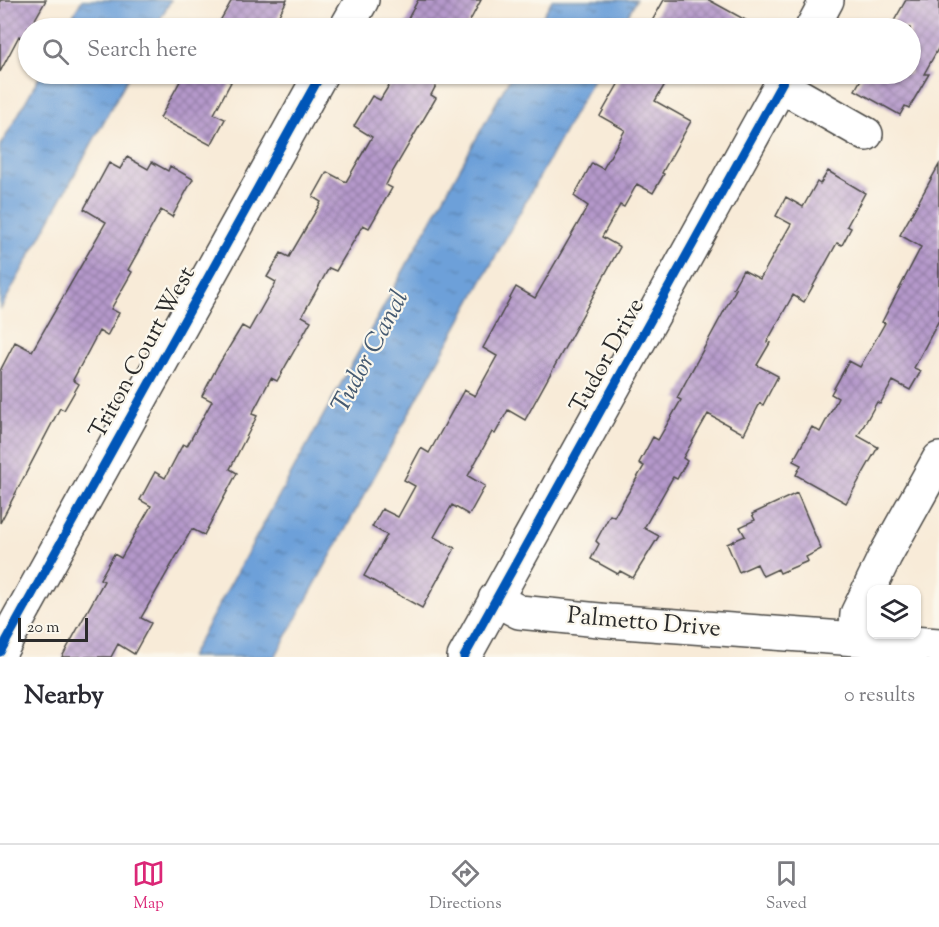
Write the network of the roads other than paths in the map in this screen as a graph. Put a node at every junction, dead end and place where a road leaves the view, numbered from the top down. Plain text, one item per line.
1 (362, 0) edge
2 (352, 18) edge
3 (315, 84) edge
4 (781, 84) edge
5 (791, 84) edge
6 (866, 134) dead end
7 (939, 459) edge
8 (495, 599) junction
9 (855, 639) junction
10 (939, 645) edge
11 (0, 652) edge
12 (464, 657) edge

1 - 2 street
3 - 11 street, Triton Court West
4 - 8 street, Tudor Drive
5 - 6 street
7 - 9 street
8 - 9 street, Palmetto Drive
8 - 12 street, Tudor Drive
9 - 10 street, Palmetto Drive

